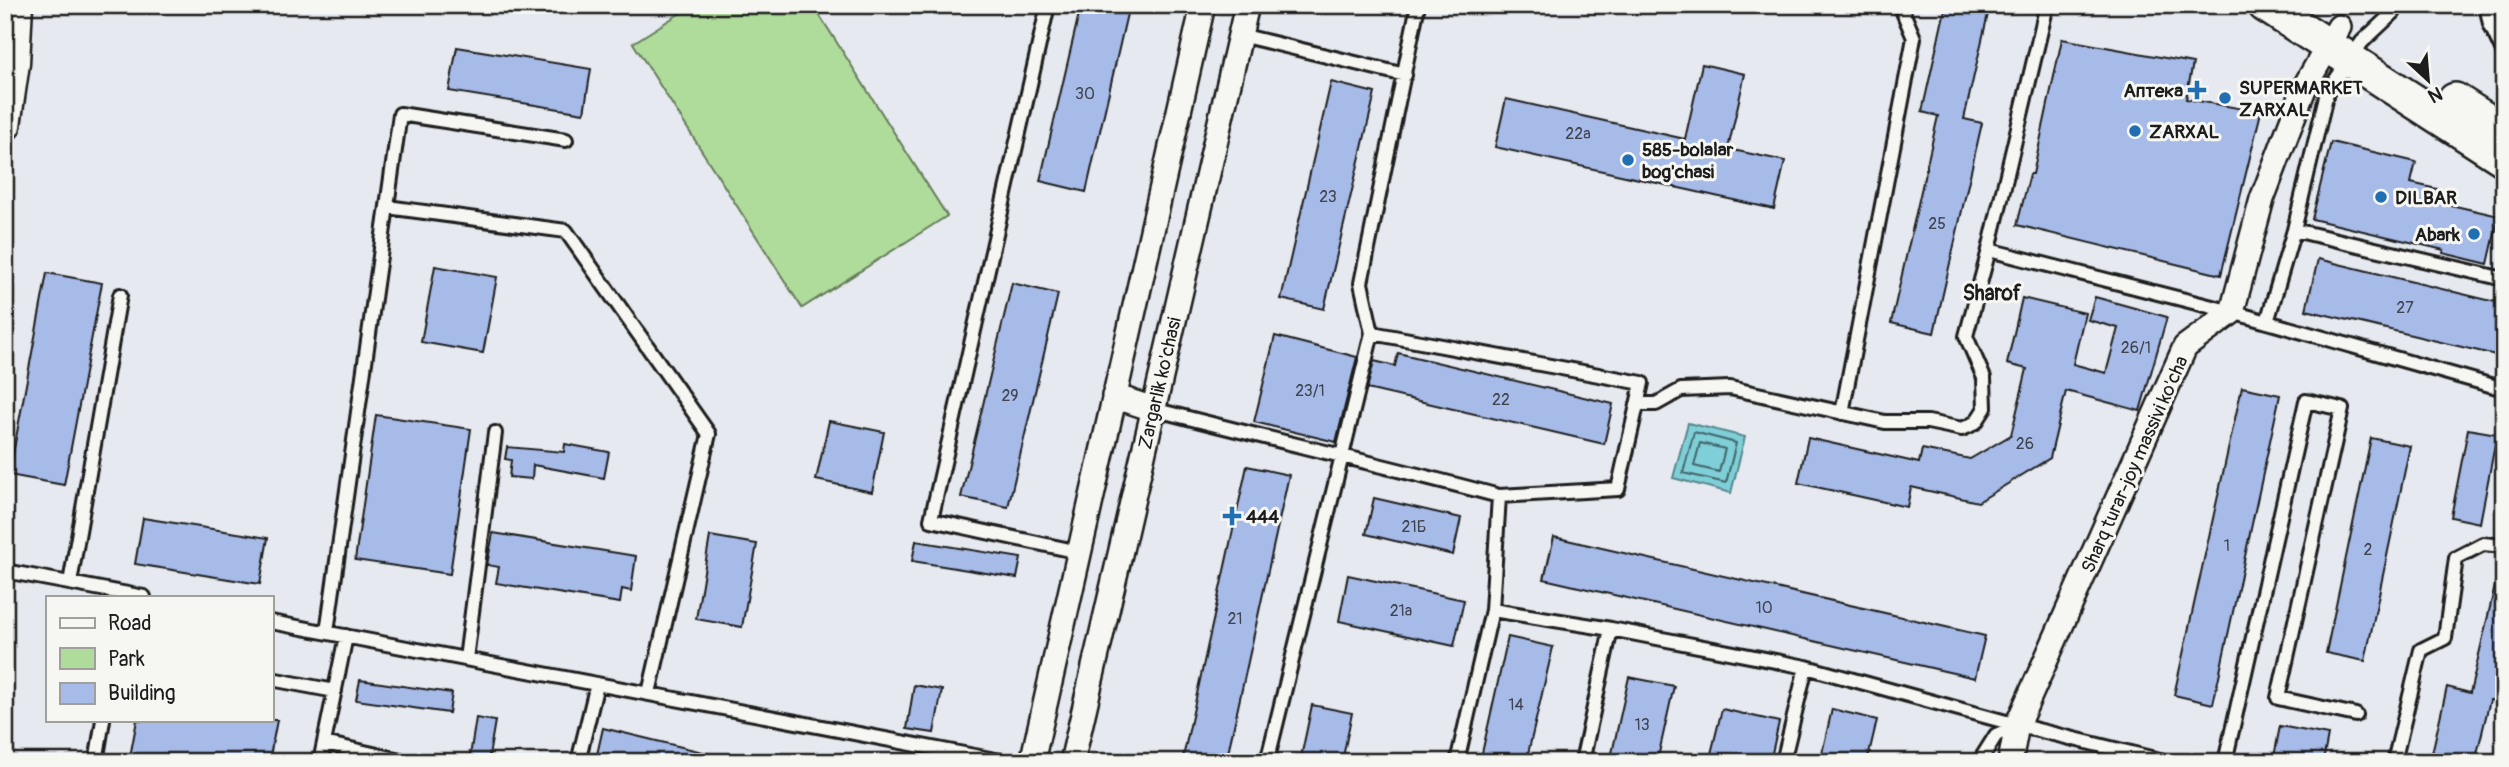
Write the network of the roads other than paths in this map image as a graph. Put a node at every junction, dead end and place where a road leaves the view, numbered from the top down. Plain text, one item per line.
1 (17, 5) edge
2 (1048, 5) edge
3 (1203, 5) edge
4 (1247, 5) edge
5 (1418, 5) edge
6 (1900, 5) edge
7 (2047, 5) edge
8 (2265, 5) edge
9 (2302, 5) edge
10 (2397, 5) edge
11 (2486, 5) edge
12 (1240, 35) junction
13 (2345, 43) junction
14 (2504, 54) edge
15 (1405, 75) junction
16 (5, 125) edge
17 (2504, 131) edge
18 (566, 140) dead end
19 (2504, 159) edge
20 (387, 207) junction
21 (2294, 230) junction
22 (1989, 250) junction
23 (2504, 279) edge
24 (120, 295) dead end
25 (2232, 312) junction
26 (2267, 322) junction
27 (1371, 333) junction
28 (2504, 389) edge
29 (1114, 396) junction
30 (1637, 404) junction
31 (1153, 409) junction
32 (1842, 413) junction
33 (495, 433) dead end
34 (1344, 455) junction
35 (1499, 496) junction
36 (2504, 546) edge
37 (1079, 552) junction
38 (5, 570) edge
39 (70, 583) junction
40 (139, 596) edge
41 (1492, 610) junction
42 (273, 622) edge
43 (1611, 629) junction
44 (327, 632) junction
45 (346, 636) junction
46 (466, 659) junction
47 (1806, 667) junction
48 (273, 679) edge
49 (597, 684) junction
50 (335, 691) junction
51 (649, 693) junction
52 (2356, 715) dead end
53 (103, 722) edge
54 (2017, 726) junction
55 (324, 743) junction
56 (96, 762) edge
57 (320, 762) edge
58 (409, 762) edge
59 (578, 762) edge
60 (1006, 762) edge
61 (1032, 762) edge
62 (1072, 762) edge
63 (1267, 762) edge
64 (1457, 762) edge
65 (1582, 762) edge
66 (1783, 762) edge
67 (1979, 762) edge
68 (2010, 762) edge
69 (2168, 762) edge
70 (2225, 762) edge
71 (2394, 762) edge

1 - 16 street
2 - 37 lane
3 - 29 street
4 - 12 street, Zargarlik ko'chasi
5 - 15 lane
6 - 32 lane
7 - 22 lane
8 - 13 main road
9 - 13 main road
10 - 13 lane
11 - 14 lane
12 - 15 lane
12 - 31 street, Zargarlik ko'chasi
13 - 17 main road
13 - 19 main road
13 - 21 lane
13 - 25 street
15 - 27 lane
18 - 20 lane
20 - 44 lane
20 - 51 lane
21 - 23 lane
21 - 26 lane
22 - 25 lane
22 - 32 lane
24 - 39 lane
25 - 26 lane
25 - 54 street, Sharq turar-joy massivi ko'cha
26 - 28 lane
27 - 30 lane
27 - 34 lane
29 - 31 street
29 - 37 street
30 - 32 lane
30 - 35 lane
31 - 34 lane
31 - 62 street, Zargarlik ko'chasi
33 - 46 lane
34 - 35 lane
34 - 63 lane
35 - 41 lane
36 - 71 lane
37 - 61 street
38 - 39 lane
39 - 40 lane
41 - 43 lane
41 - 64 lane
42 - 44 lane
43 - 47 lane
43 - 65 lane
44 - 45 lane
45 - 46 lane
45 - 50 lane
46 - 49 lane
47 - 54 lane
47 - 66 lane
48 - 50 lane
49 - 51 lane
49 - 59 lane
50 - 55 lane
51 - 60 lane
52 - 70 lane
53 - 56 lane
54 - 67 lane
54 - 68 street, Sharq turar-joy massivi ko'cha
54 - 69 lane
55 - 57 lane
55 - 58 lane

